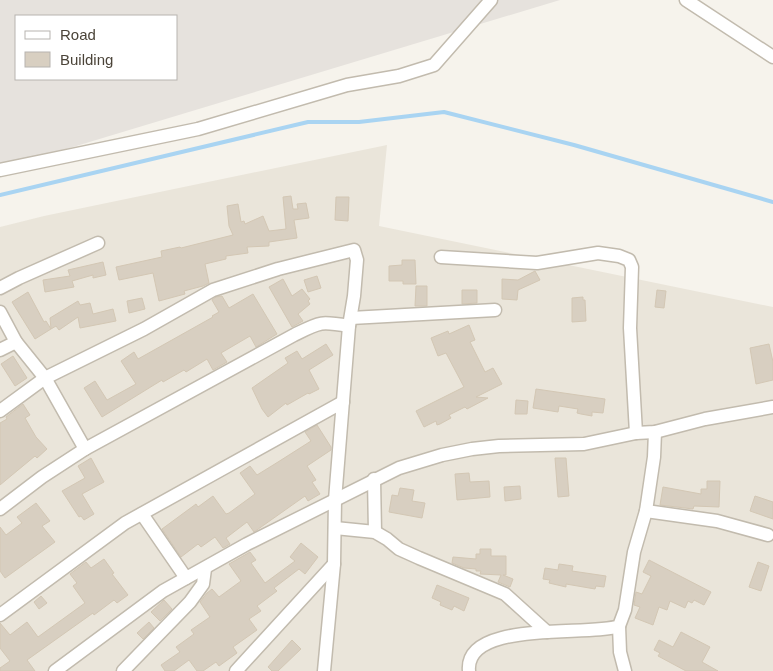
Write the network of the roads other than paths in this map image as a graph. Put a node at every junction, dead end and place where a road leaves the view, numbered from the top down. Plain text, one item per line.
1 (491, 0) edge
2 (686, 0) edge
3 (773, 57) edge
4 (0, 170) edge
5 (98, 243) dead end
6 (441, 256) dead end
7 (0, 288) edge
8 (495, 310) dead end
9 (0, 312) edge
10 (350, 322) junction
11 (16, 342) junction
12 (0, 350) edge
13 (45, 378) junction
14 (343, 402) junction
15 (773, 406) edge
16 (0, 411) edge
17 (655, 432) junction
18 (636, 434) junction
19 (85, 449) junction
20 (374, 479) junction
21 (335, 500) junction
22 (0, 509) edge
23 (646, 511) junction
24 (142, 514) junction
25 (335, 528) junction
26 (375, 532) junction
27 (768, 535) dead end
28 (334, 564) junction
29 (205, 569) junction
30 (186, 578) junction
31 (0, 615) edge
32 (619, 626) junction
33 (547, 632) junction
34 (55, 671) edge
35 (123, 671) edge
36 (236, 671) edge
37 (324, 671) edge
38 (469, 671) edge
39 (625, 671) edge

1 - 4 street
2 - 3 street
5 - 7 street
6 - 18 street
8 - 10 street
9 - 11 street
10 - 13 street
10 - 14 street
10 - 19 street
11 - 12 street
11 - 13 street
13 - 16 street
13 - 19 street
14 - 21 street
14 - 24 street
15 - 17 street
17 - 18 street
17 - 23 street
18 - 20 street
19 - 22 street
20 - 21 street
20 - 26 street
21 - 25 street
21 - 29 street
23 - 27 street
23 - 32 street
24 - 30 street
24 - 31 street
25 - 26 street
25 - 28 street
26 - 33 street
28 - 36 street
28 - 37 street
29 - 30 street
29 - 35 street
30 - 34 street
32 - 33 street
32 - 39 street
33 - 38 street

